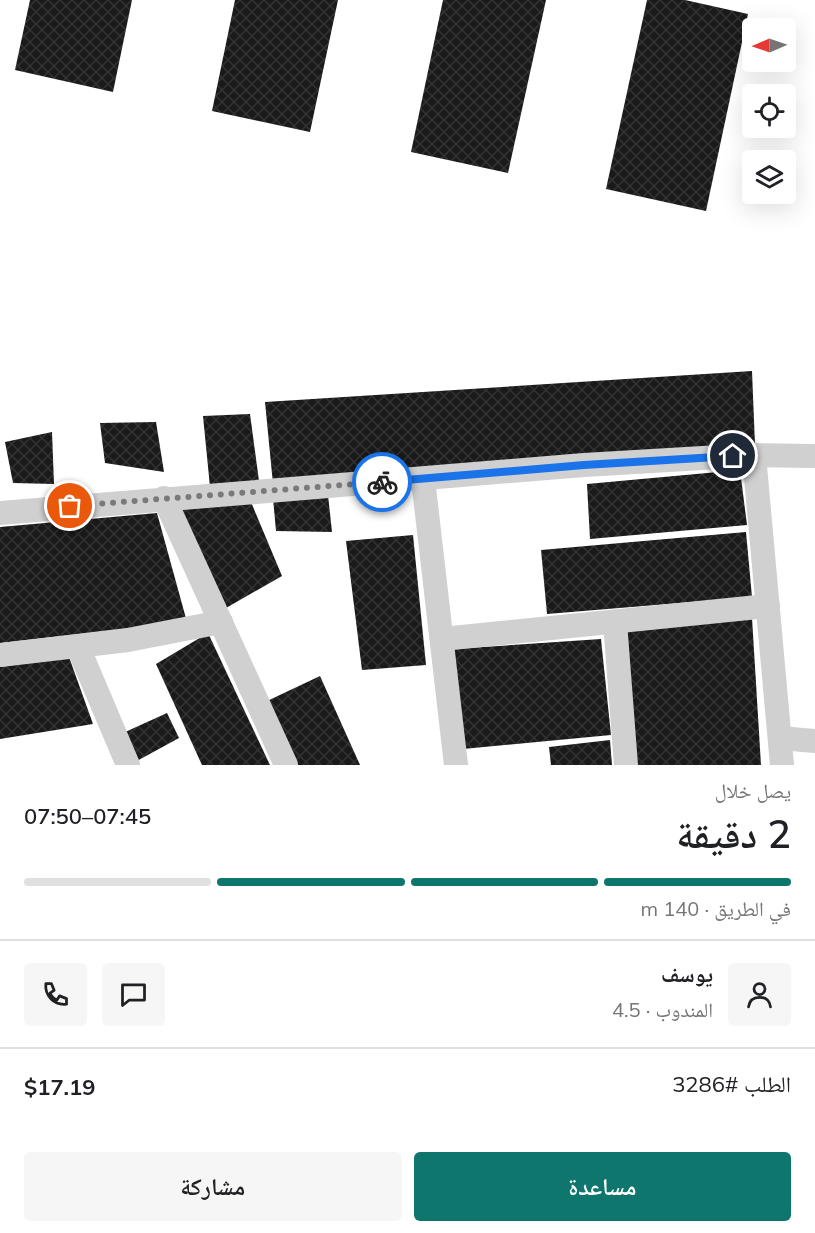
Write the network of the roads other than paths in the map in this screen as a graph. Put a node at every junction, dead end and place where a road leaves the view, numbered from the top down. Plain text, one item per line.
1 (754, 455) junction
2 (815, 456) edge
3 (423, 478) junction
4 (164, 498) junction
5 (0, 513) edge
6 (768, 606) junction
7 (221, 622) junction
8 (615, 622) junction
9 (442, 639) junction
10 (78, 646) junction
11 (0, 655) edge
12 (780, 738) junction
13 (815, 741) edge
14 (128, 765) edge
15 (286, 765) edge
16 (456, 765) edge
17 (626, 765) edge
18 (782, 765) edge

1 - 2 street
1 - 3 street
1 - 6 street
3 - 4 street
3 - 9 street
4 - 5 street
4 - 7 street
6 - 8 street
6 - 12 street
7 - 10 street
7 - 15 street
8 - 9 street
8 - 17 street
9 - 16 street
10 - 11 street
10 - 14 street
12 - 13 street
12 - 18 street

